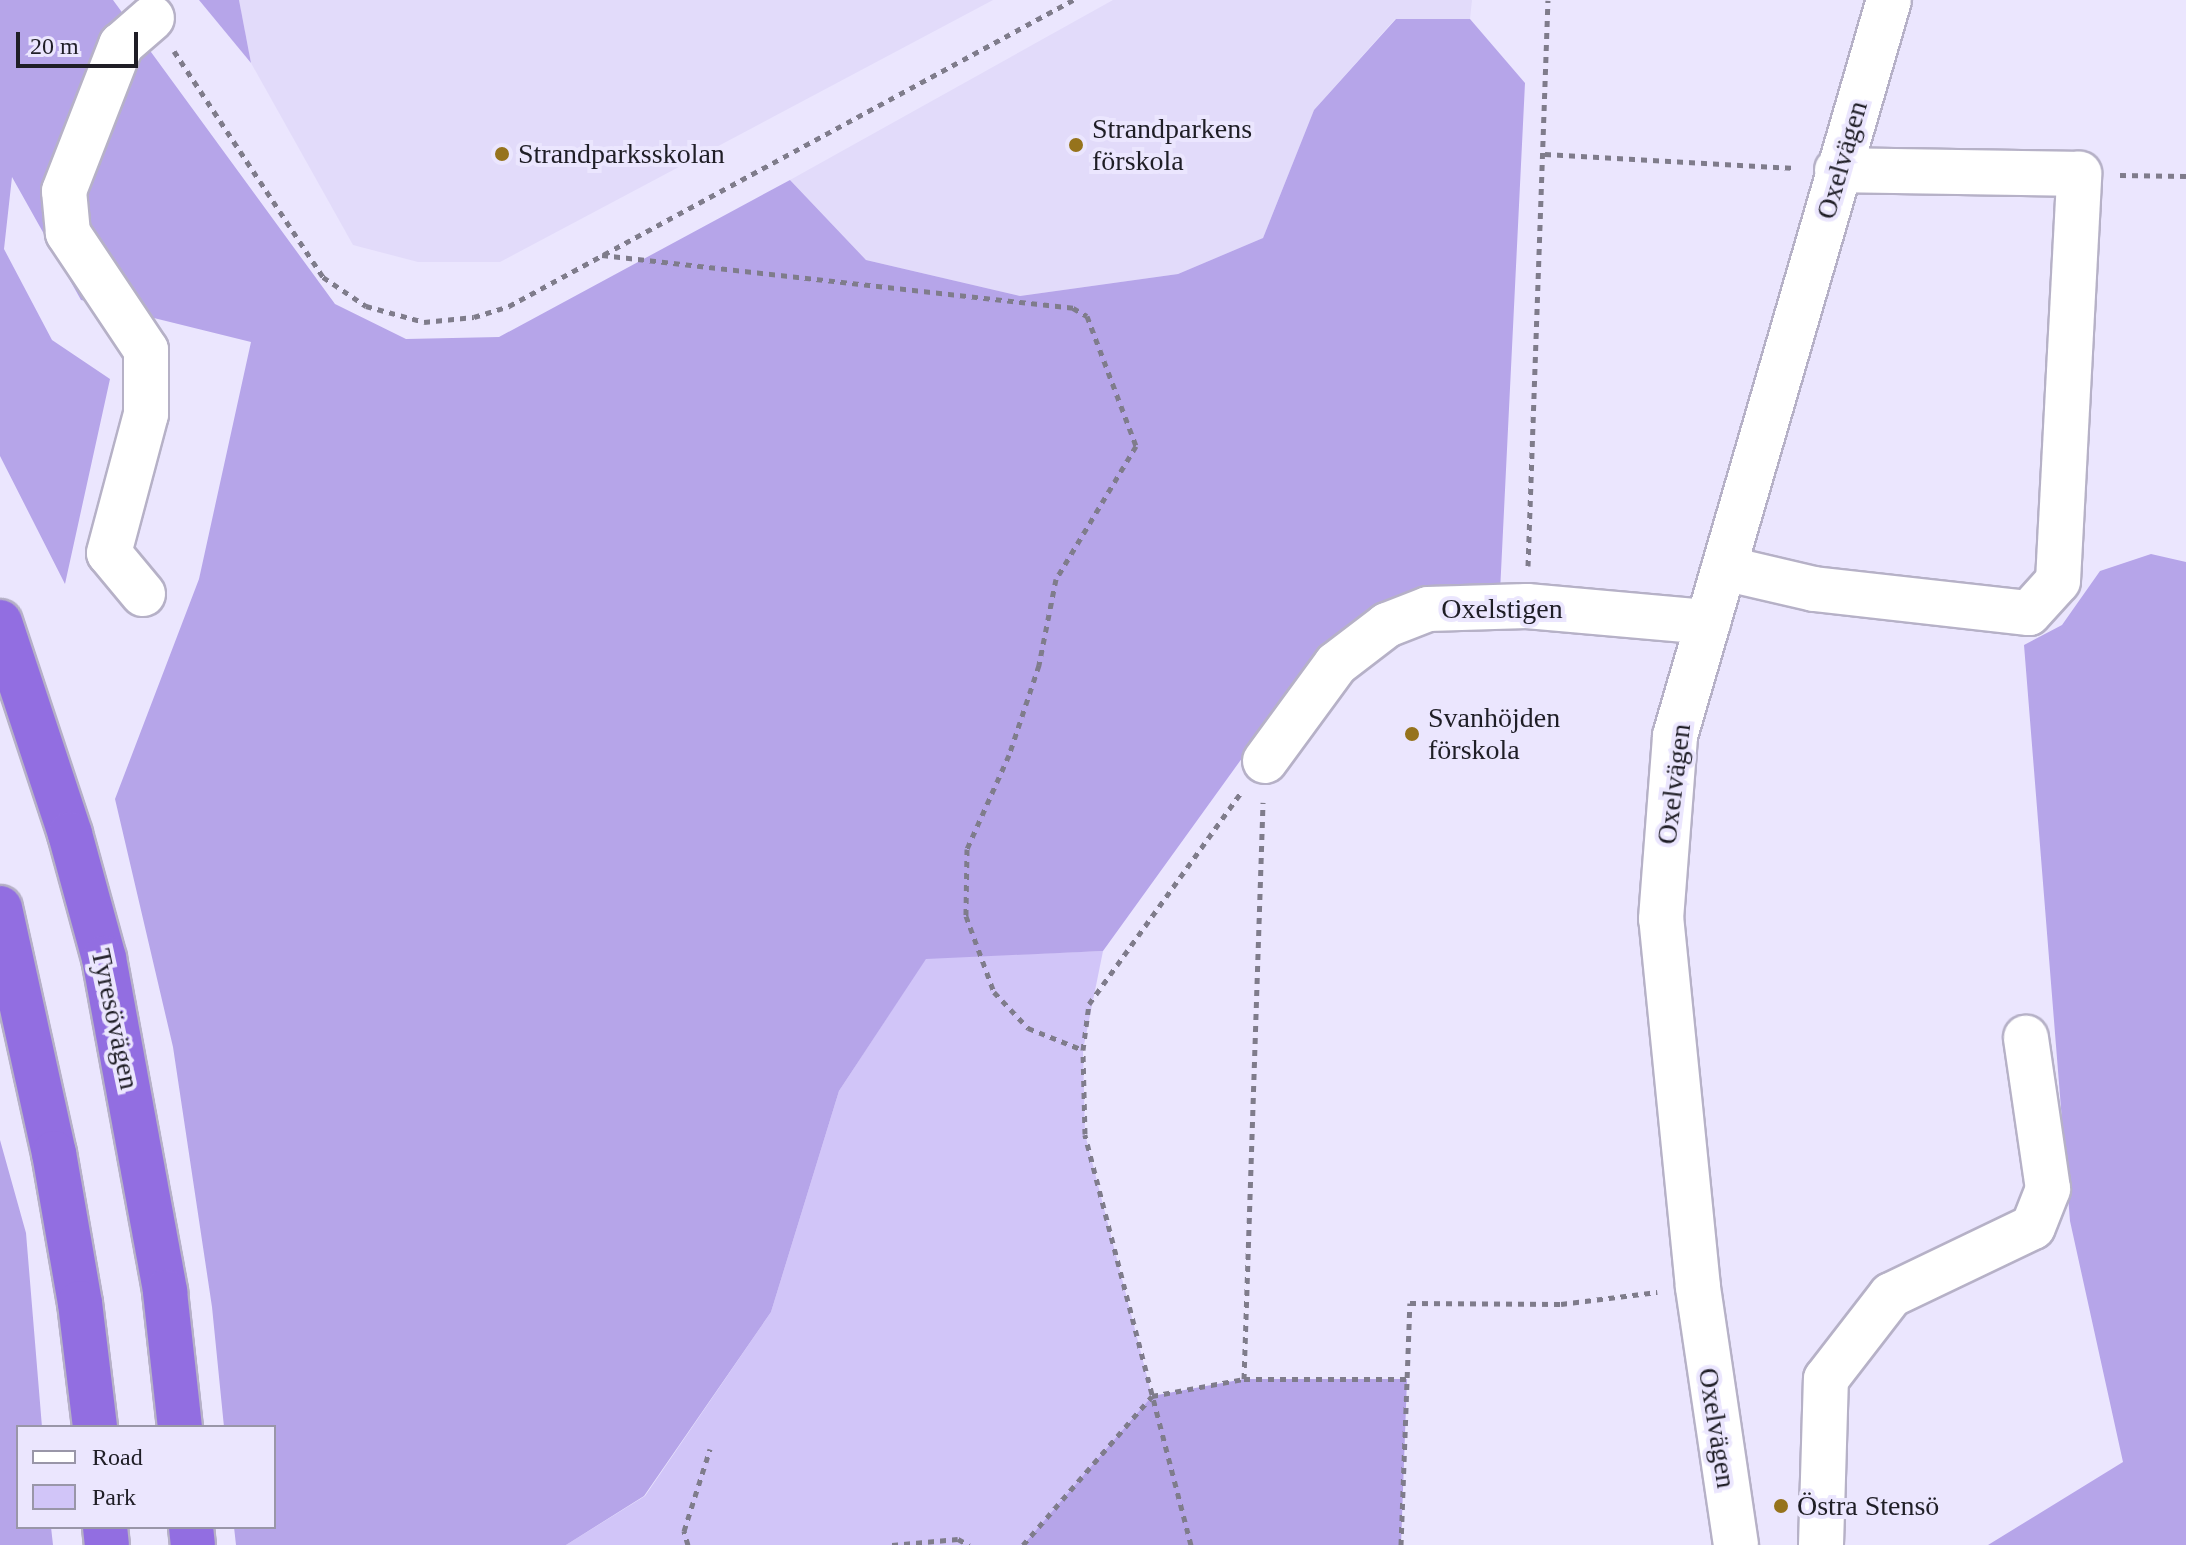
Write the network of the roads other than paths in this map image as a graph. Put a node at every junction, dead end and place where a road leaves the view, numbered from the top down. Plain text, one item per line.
1 (1889, 0) edge
2 (152, 18) road end
3 (1837, 170) junction
4 (1724, 568) junction
5 (143, 594) dead end
6 (0, 622) edge
7 (1708, 622) junction
8 (1265, 761) road end
9 (0, 908) edge
10 (2026, 1038) dead end
11 (95, 1425) edge
12 (180, 1425) edge
13 (1736, 1545) edge
14 (1821, 1545) edge

1 - 3 street, Oxelvägen
2 - 5 street
3 - 4 street, Oxelvägen
3 - 4 street
4 - 7 street, Oxelvägen
6 - 12 highway, Tyresövägen
7 - 8 street, Oxelstigen
7 - 13 street, Oxelvägen
9 - 11 highway
10 - 14 street

